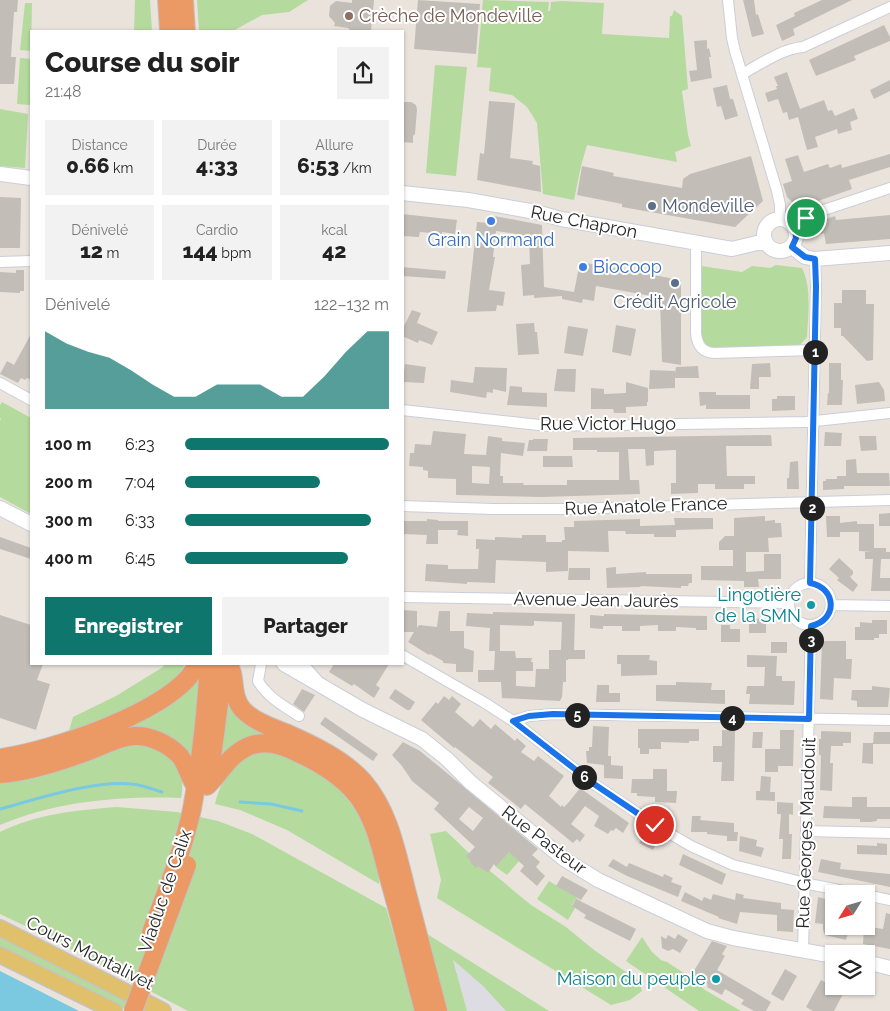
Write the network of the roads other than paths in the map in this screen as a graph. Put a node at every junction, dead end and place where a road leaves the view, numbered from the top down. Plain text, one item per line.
1 (167, 0) edge
2 (184, 0) edge
3 (728, 0) edge
4 (890, 7) edge
5 (169, 30) edge
6 (186, 30) edge
7 (742, 74) junction
8 (0, 174) edge
9 (30, 178) edge
10 (890, 188) edge
11 (404, 193) edge
12 (780, 219) junction
13 (795, 228) junction
14 (765, 241) junction
15 (696, 243) junction
16 (792, 247) junction
17 (890, 253) edge
18 (815, 259) junction
19 (30, 261) edge
20 (0, 262) edge
21 (815, 350) junction
22 (0, 383) edge
23 (30, 399) edge
24 (404, 410) edge
25 (890, 413) edge
26 (814, 422) junction
27 (890, 500) edge
28 (812, 502) junction
29 (404, 506) edge
30 (0, 508) edge
31 (30, 523) edge
32 (810, 583) junction
33 (404, 597) edge
34 (789, 603) junction
35 (831, 605) junction
36 (890, 606) edge
37 (811, 626) junction
38 (404, 656) edge
39 (196, 665) edge
40 (220, 665) edge
41 (262, 665) edge
42 (286, 665) edge
43 (304, 665) edge
44 (324, 687) junction
45 (299, 716) dead end
46 (809, 719) junction
47 (890, 720) edge
48 (513, 721) junction
49 (0, 758) edge
50 (0, 774) edge
51 (199, 775) junction
52 (806, 831) junction
53 (890, 832) edge
54 (804, 882) junction
55 (825, 887) edge
56 (875, 897) edge
57 (890, 900) edge
58 (0, 928) edge
59 (802, 951) junction
60 (0, 955) edge
61 (825, 955) edge
62 (875, 964) edge
63 (890, 968) edge
64 (114, 1011) edge
65 (121, 1011) edge
66 (133, 1011) edge
67 (163, 1011) edge
68 (424, 1011) edge
69 (438, 1011) edge

1 - 5 highway
2 - 6 highway
3 - 7 street
4 - 7 street
7 - 12 street
8 - 9 main road
10 - 13 street
11 - 15 main road, Rue Chapron
12 - 13 main road
12 - 14 main road
13 - 16 main road
14 - 15 main road, Rue Chapron
14 - 16 main road
15 - 21 street
16 - 18 main road
17 - 18 main road
18 - 21 street
19 - 20 street
21 - 26 street
22 - 23 street
24 - 26 street, Rue Victor Hugo
25 - 26 street, Rue Victor Hugo
26 - 28 street
27 - 28 street, Rue Anatole France
28 - 29 street, Rue Anatole France
28 - 32 street
30 - 31 main road
32 - 34 street
32 - 35 street
33 - 34 street, Avenue Jean Jaurès
34 - 37 street
35 - 36 street
35 - 37 street
37 - 46 street, Rue Georges Maudouit
38 - 48 street
39 - 49 highway
40 - 51 highway
40 - 69 highway
41 - 45 street
42 - 44 main road, Rue Pasteur
43 - 44 street
44 - 59 main road, Rue Pasteur
46 - 47 street
46 - 48 street
46 - 52 street, Rue Georges Maudouit
48 - 54 street
50 - 51 highway
51 - 65 highway, Viaduc de Calix
51 - 66 highway, Viaduc de Calix, bridge
51 - 68 highway
52 - 53 street
52 - 54 street, Rue Georges Maudouit
54 - 55 street
54 - 59 street, Rue Georges Maudouit
56 - 57 street
58 - 67 main road, Cours Montalivet
59 - 61 main road, Rue Pasteur
60 - 64 main road
62 - 63 main road

